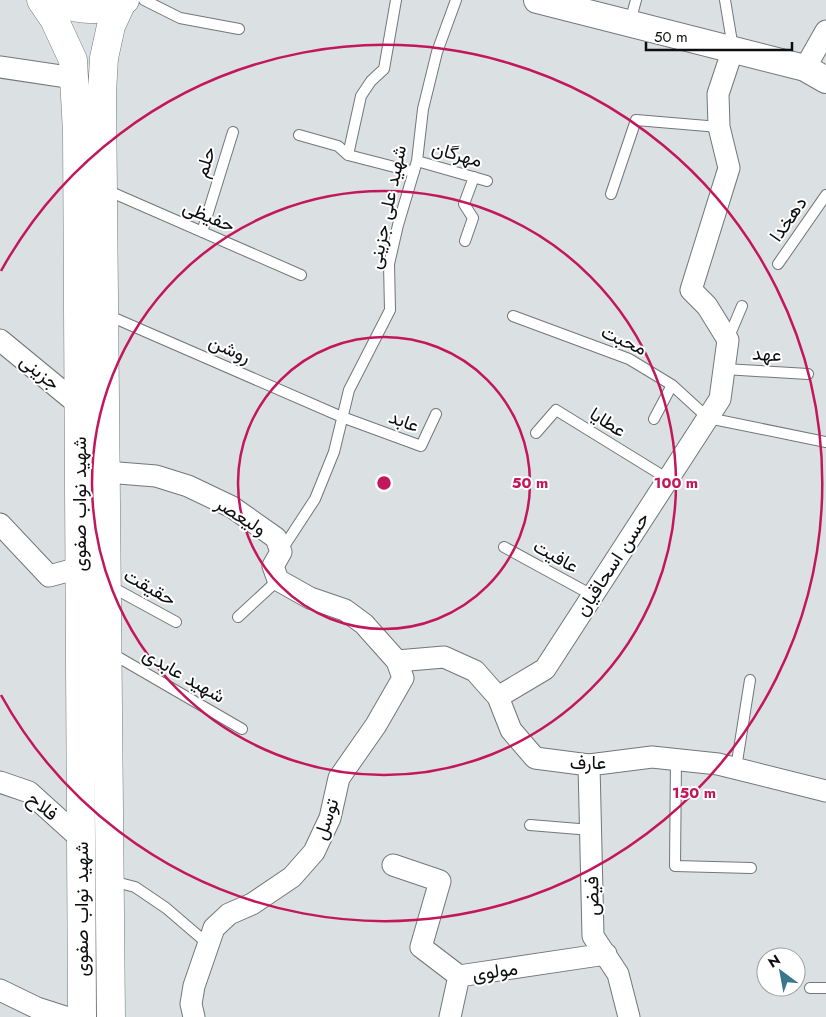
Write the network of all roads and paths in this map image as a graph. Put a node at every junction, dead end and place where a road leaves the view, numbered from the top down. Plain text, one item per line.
1 (41, 0) edge
2 (49, 0) edge
3 (396, 0) edge
4 (456, 0) edge
5 (537, 0) edge
6 (725, 0) edge
7 (130, 1) edge
8 (633, 12) edge
9 (239, 29) dead end
10 (826, 31) edge
11 (733, 49) junction
12 (0, 67) edge
13 (816, 74) edge
14 (74, 78) junction
15 (719, 127) junction
16 (233, 132) dead end
17 (299, 135) dead end
18 (348, 154) junction
19 (417, 161) junction
20 (414, 172) junction
21 (474, 177) junction
22 (487, 181) dead end
23 (104, 189) junction
24 (612, 194) dead end
25 (826, 195) edge
26 (202, 232) junction
27 (465, 241) dead end
28 (778, 264) dead end
29 (301, 274) dead end
30 (742, 306) dead end
31 (104, 313) junction
32 (513, 316) dead end
33 (0, 340) edge
34 (728, 340) junction
35 (724, 369) junction
36 (808, 374) dead end
37 (672, 385) junction
38 (79, 405) junction
39 (436, 414) dead end
40 (342, 417) junction
41 (708, 418) junction
42 (654, 419) dead end
43 (536, 433) dead end
44 (826, 442) edge
45 (106, 472) junction
46 (668, 479) junction
47 (0, 524) edge
48 (504, 547) dead end
49 (281, 552) junction
50 (79, 568) junction
51 (278, 580) junction
52 (107, 584) junction
53 (592, 596) junction
54 (238, 617) dead end
55 (176, 622) dead end
56 (108, 651) junction
57 (398, 661) junction
58 (750, 680) dead end
59 (498, 698) junction
60 (242, 729) dead end
61 (676, 760) junction
62 (589, 765) junction
63 (736, 768) junction
64 (0, 782) edge
65 (826, 791) edge
66 (530, 825) dead end
67 (590, 830) junction
68 (81, 839) junction
69 (393, 865) dead end
70 (751, 868) dead end
71 (110, 880) junction
72 (208, 944) junction
73 (606, 954) junction
74 (459, 976) junction
75 (810, 988) dead end
76 (826, 988) edge
77 (0, 990) edge
78 (65, 1017) edge
79 (82, 1017) edge
80 (111, 1017) edge
81 (194, 1017) edge
82 (450, 1017) edge
83 (629, 1017) edge

1 - 14 main road, شهید نواب صفوی
2 - 7 main road
3 - 18 lane
4 - 19 lane, شهید علی جزینی
5 - 8 street
6 - 11 lane
7 - 9 lane
7 - 23 main road, شهید نواب صفوی
8 - 11 street
10 - 13 street
11 - 13 street
11 - 15 street
12 - 14 street
14 - 38 main road, شهید نواب صفوی
15 - 24 lane
15 - 34 street
16 - 26 lane, حلم
17 - 18 lane
18 - 20 lane
19 - 20 lane, شهید علی جزینی
19 - 21 lane, مهرگان
20 - 40 lane, شهید علی جزینی
21 - 22 lane, مهرگان
21 - 27 lane
23 - 26 lane, حفیظی
23 - 31 main road, شهید نواب صفوی
25 - 28 lane, دهخدا
26 - 29 lane, حفیظی
30 - 34 lane
31 - 40 lane, روشن
31 - 45 main road, شهید نواب صفوی
32 - 37 lane, محبت
33 - 38 street, جزینی
34 - 35 street, حسن اسحاقیان
35 - 36 lane, عهد
35 - 41 street, حسن اسحاقیان
37 - 41 lane, محبت
37 - 42 lane
38 - 50 main road, شهید نواب صفوی
39 - 40 lane, عابد
40 - 49 lane, شهید علی جزینی
41 - 44 lane
41 - 46 street, حسن اسحاقیان
43 - 46 lane, عطایا
45 - 49 street, ولیعصر
45 - 52 main road, شهید نواب صفوی
46 - 53 street, حسن اسحاقیان
47 - 50 street
48 - 53 lane, عافیت
49 - 51 street, ولیعصر
50 - 68 main road, شهید نواب صفوی
51 - 54 lane
51 - 57 street
52 - 55 lane, حقیقت
52 - 56 main road, شهید نواب صفوی
53 - 59 street, حسن اسحاقیان
56 - 60 lane, شهید عابدی
56 - 71 main road, شهید نواب صفوی
57 - 59 street, عارف
57 - 72 street, توسل
58 - 63 lane
59 - 62 street, عارف
61 - 62 street, عارف
61 - 63 street, عارف
61 - 70 lane
62 - 67 street, فیض
63 - 65 street, عارف
64 - 68 street, فلاح
66 - 67 lane
67 - 73 street, فیض
68 - 79 main road, شهید نواب صفوی
69 - 74 street, مولوی
71 - 72 lane
71 - 80 main road, شهید نواب صفوی
72 - 81 street, توسل
73 - 74 street, مولوی
73 - 83 street, فیض
74 - 82 street
75 - 76 lane
77 - 78 street

